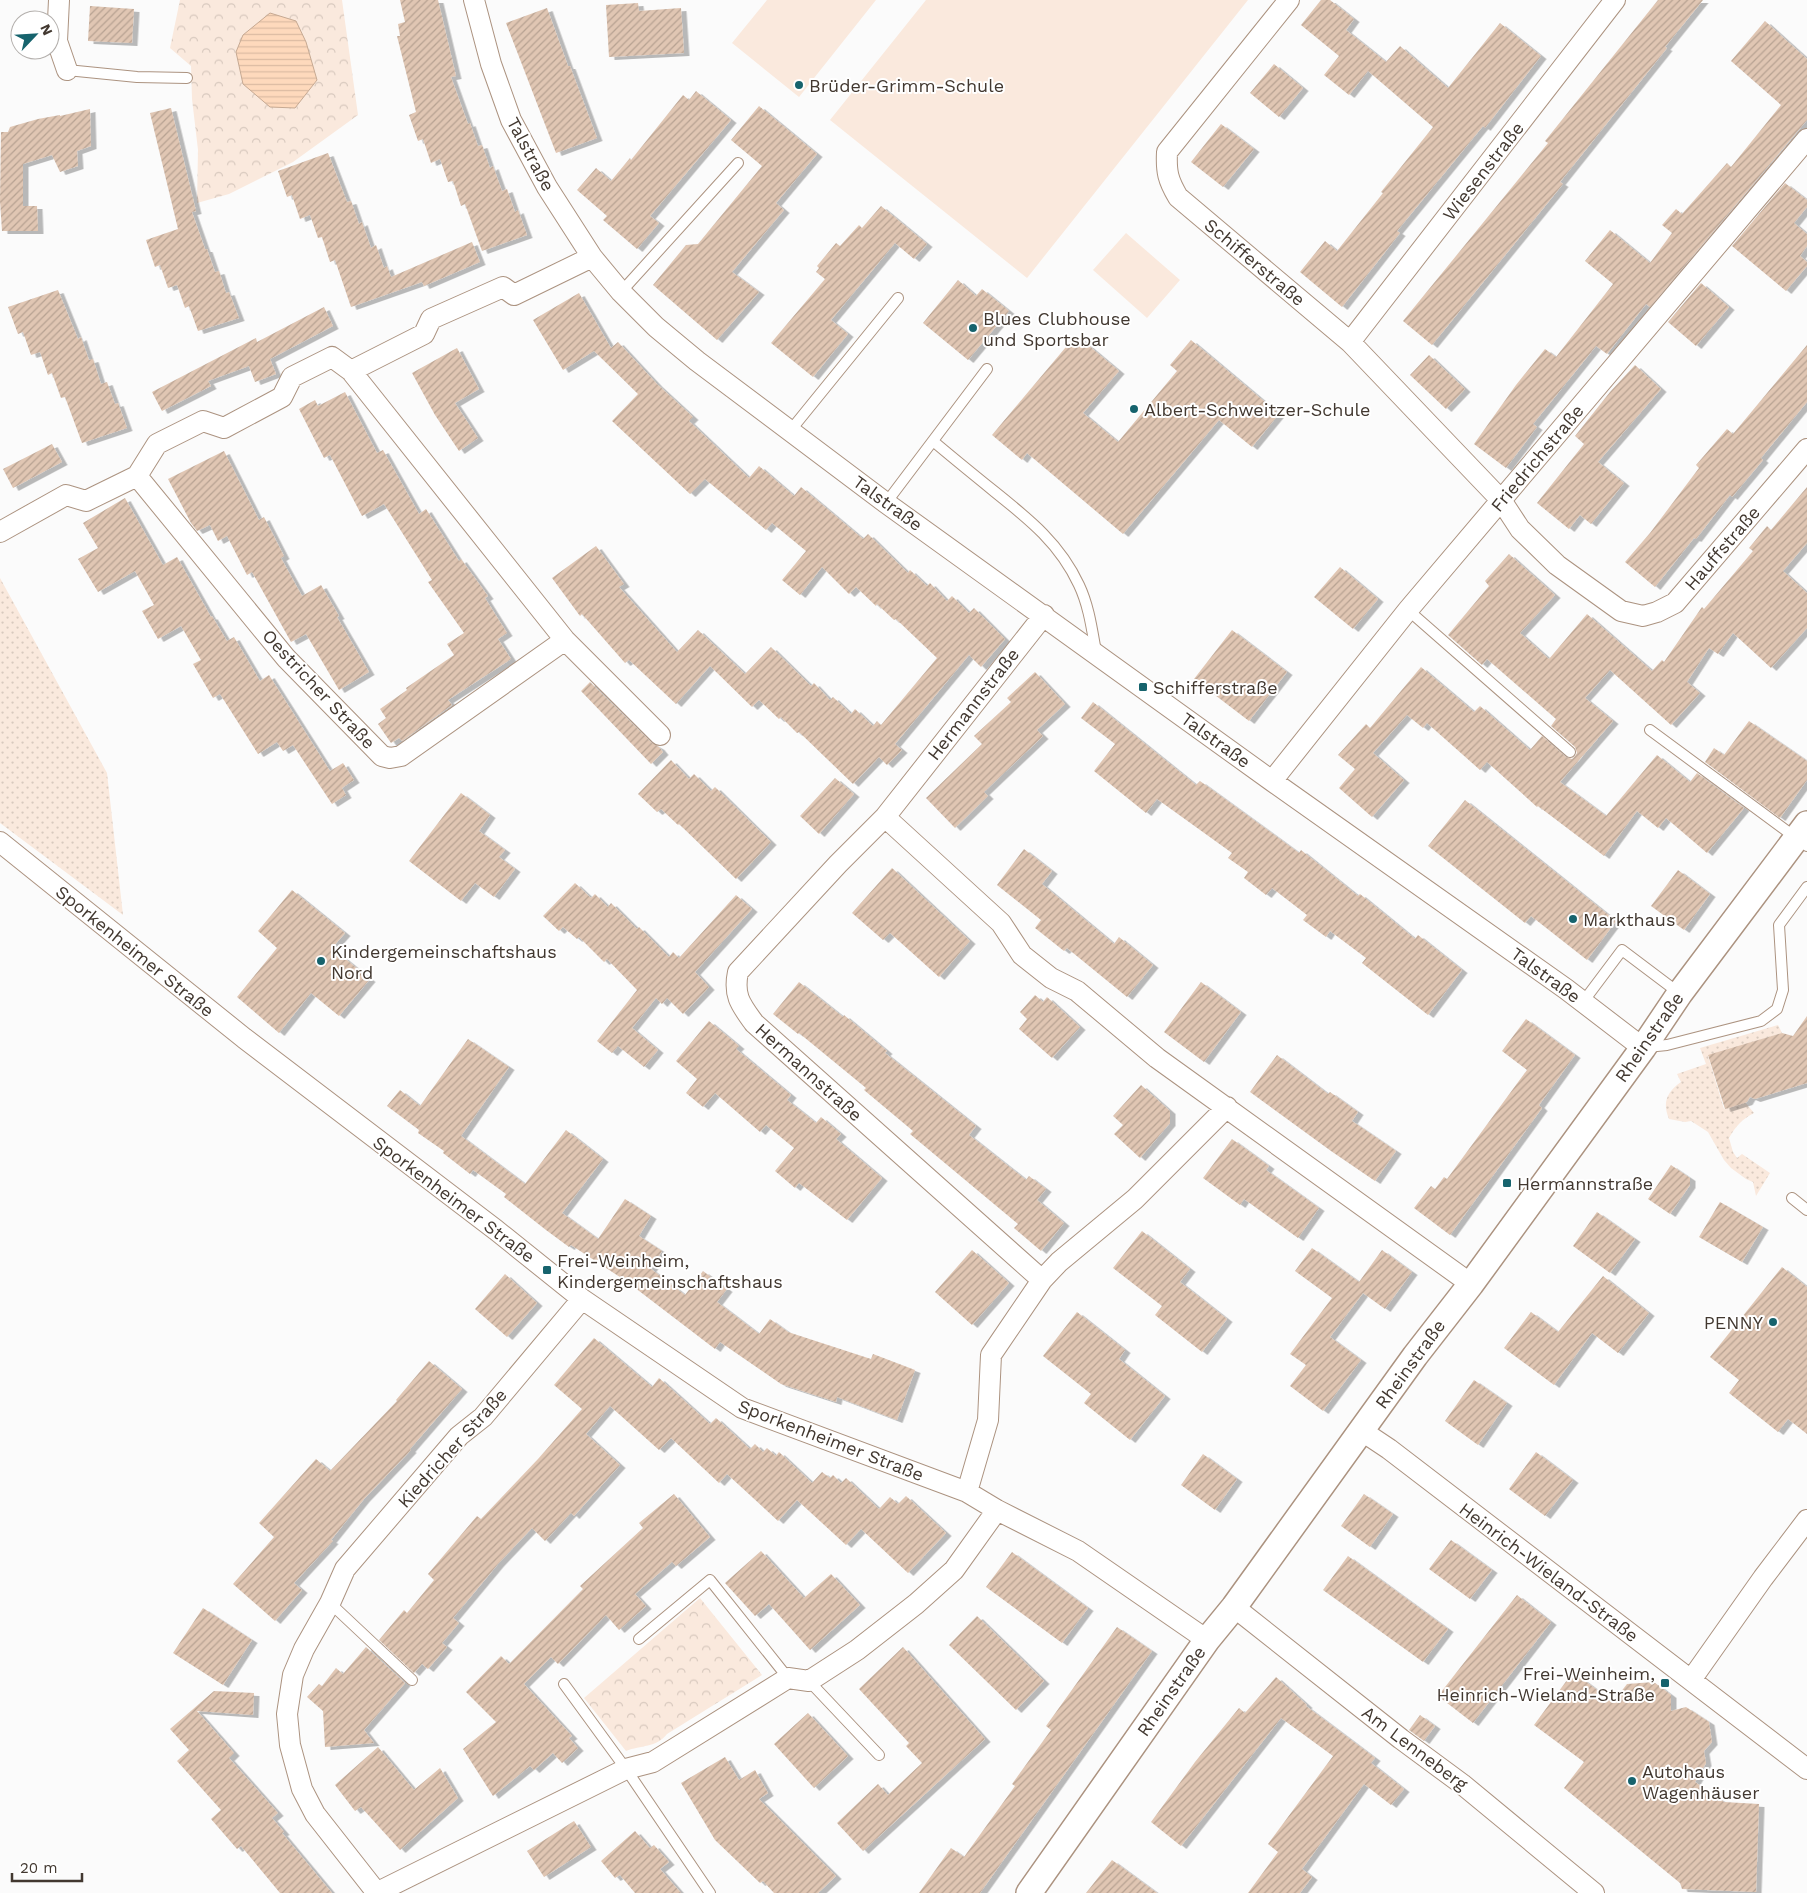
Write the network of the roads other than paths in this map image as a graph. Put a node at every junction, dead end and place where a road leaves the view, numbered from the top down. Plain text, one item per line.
1 (59, 0) edge
2 (474, 0) edge
3 (1289, 0) edge
4 (1615, 0) edge
5 (67, 70) joint
6 (186, 78) dead end
7 (1807, 139) edge
8 (738, 163) dead end
9 (592, 257) junction
10 (621, 292) junction
11 (898, 298) dead end
12 (1345, 346) junction
13 (987, 368) dead end
14 (351, 370) junction
15 (790, 431) junction
16 (932, 441) junction
17 (1807, 449) edge
18 (137, 476) junction
19 (1501, 500) junction
20 (886, 503) junction
21 (0, 532) edge
22 (1408, 610) junction
23 (1621, 611) joint
24 (1044, 615) junction
25 (565, 640) junction
26 (1096, 653) junction
27 (1650, 730) dead end
28 (660, 735) dead end
29 (1570, 752) dead end
30 (1272, 781) junction
31 (885, 817) junction
32 (1803, 836) edge
33 (0, 842) edge
34 (1807, 887) edge
35 (1680, 993) junction
36 (1583, 1002) junction
37 (1643, 1048) junction
38 (1227, 1107) junction
39 (1792, 1198) dead end
40 (1807, 1210) edge
41 (1042, 1280) junction
42 (1471, 1284) junction
43 (582, 1299) junction
44 (1362, 1431) junction
45 (968, 1492) junction
46 (997, 1510) junction
47 (1807, 1520) edge
48 (330, 1603) junction
49 (1234, 1607) junction
50 (639, 1639) dead end
51 (1207, 1640) junction
52 (788, 1678) junction
53 (412, 1680) dead end
54 (1691, 1680) junction
55 (809, 1681) junction
56 (564, 1684) dead end
57 (878, 1755) dead end
58 (626, 1769) junction
59 (1807, 1769) edge
60 (376, 1893) edge
61 (710, 1893) edge
62 (1029, 1893) edge
63 (1594, 1893) edge

1 - 5 street
2 - 9 street, Talstraße
3 - 12 street, Schifferstraße
4 - 12 street, Wiesenstraße
5 - 6 lane
7 - 19 street, Friedrichstraße
8 - 10 lane
9 - 10 street, Talstraße
9 - 14 street
10 - 15 street, Talstraße
11 - 15 lane
12 - 19 street, Schifferstraße
13 - 16 lane
14 - 18 street
14 - 25 street
15 - 20 street, Talstraße
16 - 20 lane
16 - 26 lane
17 - 23 street, Hauffstraße
18 - 21 street
18 - 25 street, Oestricher Straße
19 - 22 street, Friedrichstraße
19 - 23 street, Schifferstraße
20 - 24 street, Talstraße
22 - 29 lane
22 - 30 street, Friedrichstraße
24 - 26 street, Talstraße
24 - 31 street, Hermannstraße
25 - 28 street
26 - 30 street, Talstraße
27 - 32 lane, Rheinstraße
30 - 36 street, Talstraße
31 - 38 street
31 - 41 street, Hermannstraße
32 - 35 street, Rheinstraße
33 - 43 street, Sporkenheimer Straße
34 - 37 lane
35 - 36 lane
35 - 37 street, Rheinstraße
36 - 37 street, Talstraße
37 - 42 street, Rheinstraße
38 - 41 street
38 - 42 street
39 - 40 lane
41 - 45 street
42 - 44 street, Rheinstraße
43 - 45 street, Sporkenheimer Straße
43 - 48 street, Kiedricher Straße
44 - 49 street, Rheinstraße
44 - 54 street, Heinrich-Wieland-Straße
45 - 46 street, Sporkenheimer Straße
46 - 51 street, Sporkenheimer Straße
46 - 55 street
47 - 54 street
48 - 53 lane
48 - 60 street, Kiedricher Straße
49 - 51 street, Rheinstraße
49 - 63 street, Am Lenneberg
50 - 52 lane
51 - 62 street, Rheinstraße
52 - 55 street
52 - 58 street, Kiedricher Straße
54 - 59 street, Heinrich-Wieland-Straße
55 - 57 lane
56 - 58 lane
58 - 60 street, Kiedricher Straße
58 - 61 lane

